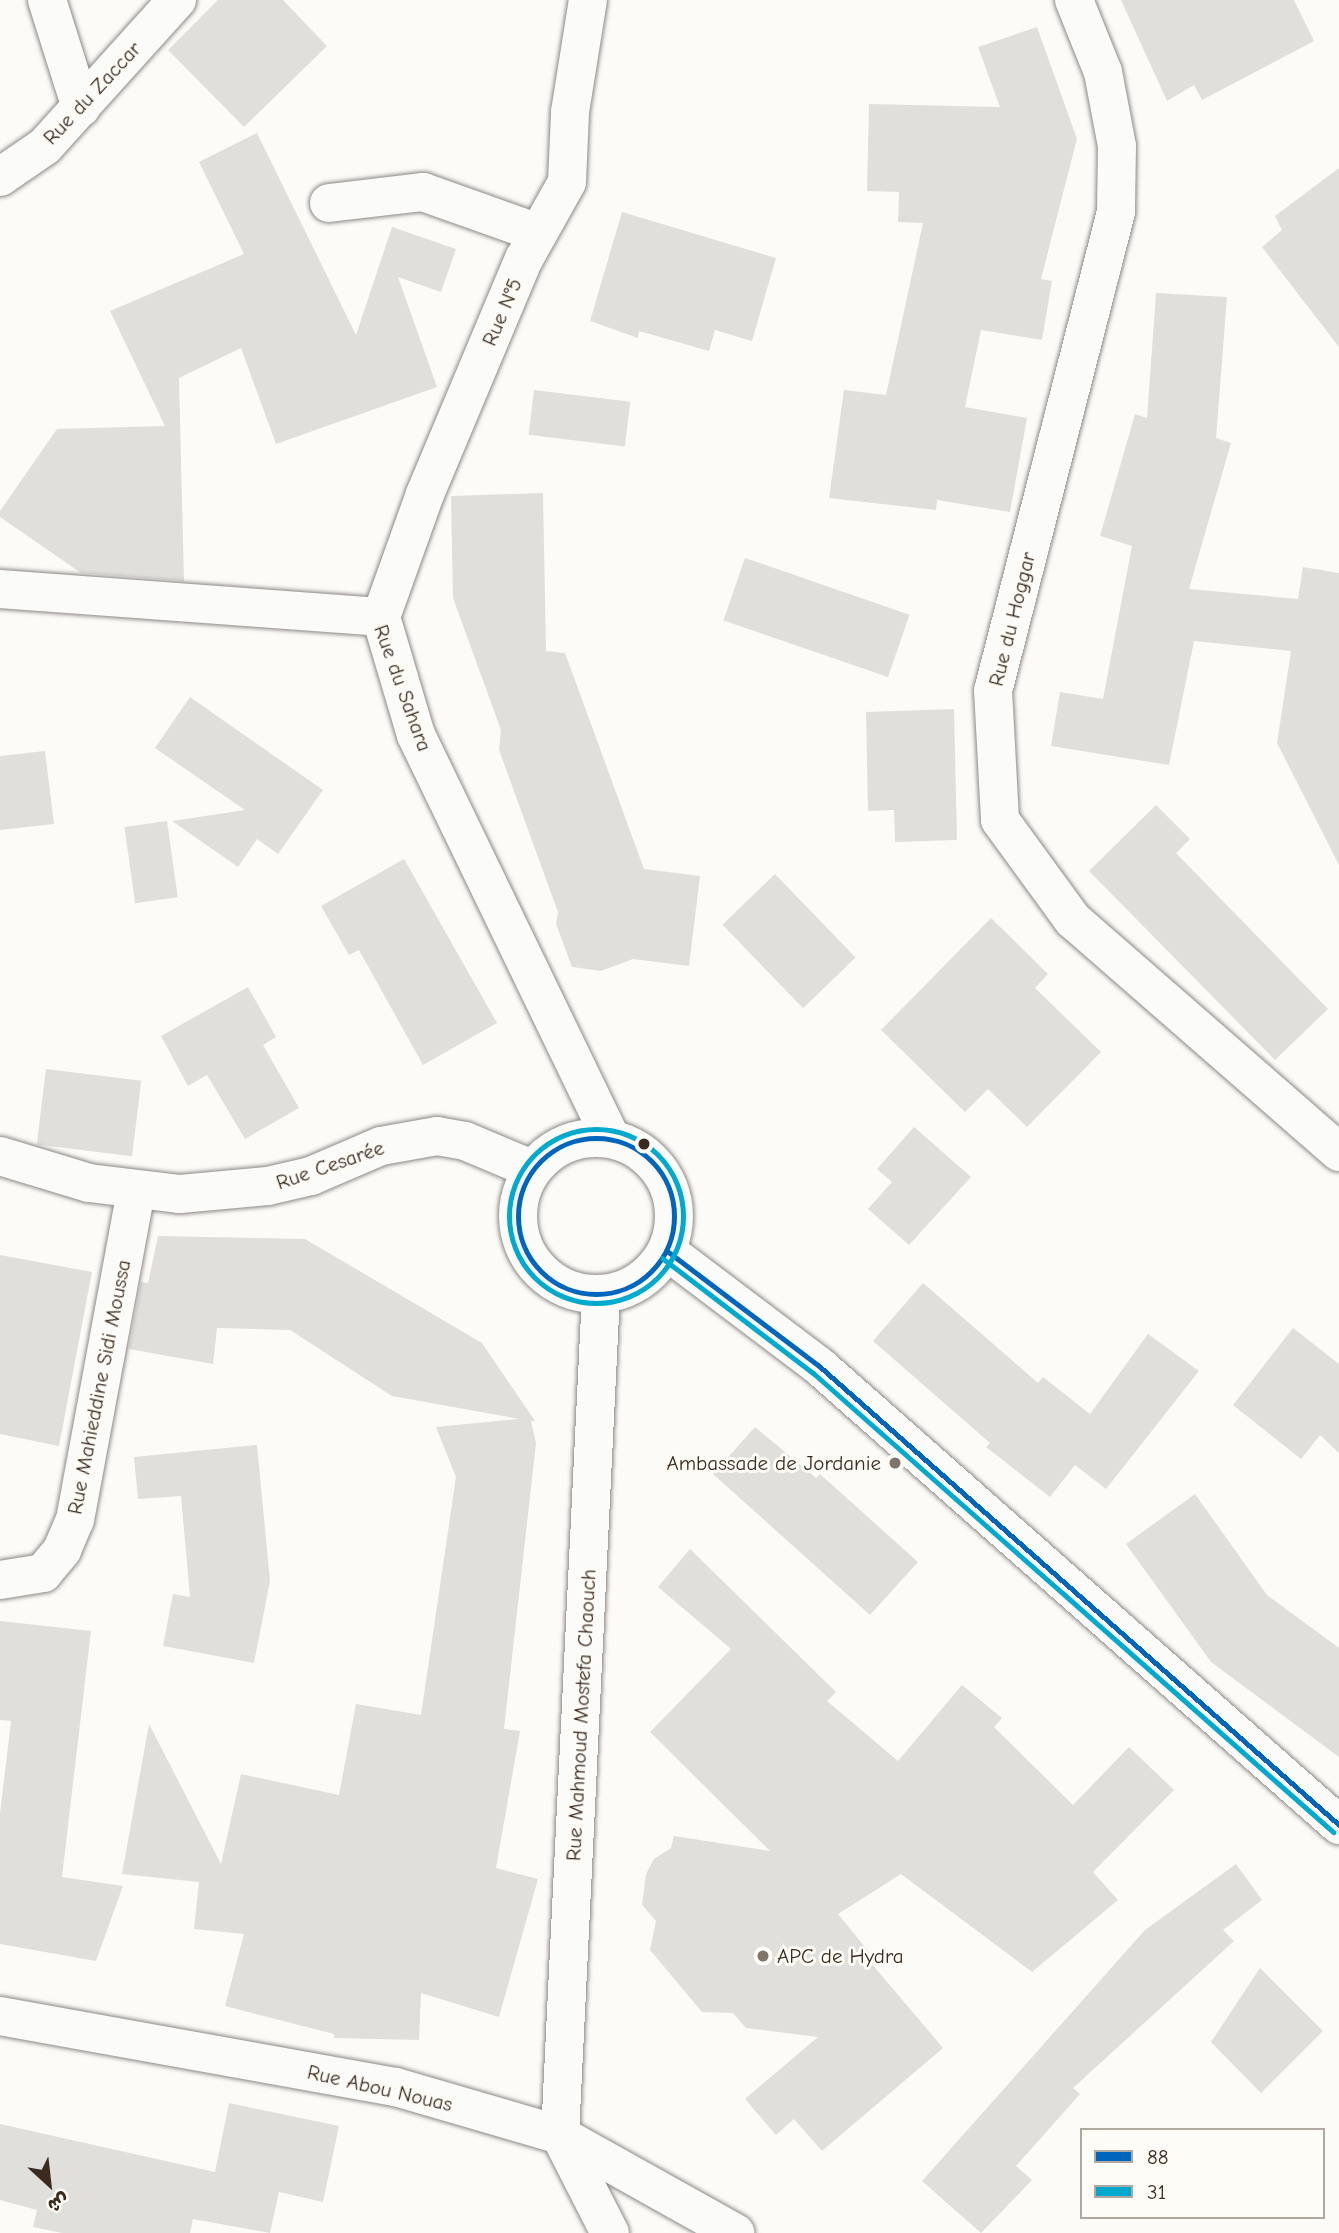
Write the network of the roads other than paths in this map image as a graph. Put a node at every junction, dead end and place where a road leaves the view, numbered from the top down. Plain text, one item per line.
1 (47, 0) edge
2 (177, 0) edge
3 (588, 0) edge
4 (1074, 0) edge
5 (81, 108) junction
6 (0, 177) edge
7 (329, 203) dead end
8 (538, 233) junction
9 (0, 589) edge
10 (381, 617) junction
11 (611, 1138) junction
12 (1339, 1153) edge
13 (0, 1156) edge
14 (532, 1169) junction
15 (136, 1191) junction
16 (667, 1251) junction
17 (601, 1294) junction
18 (0, 1580) edge
19 (1334, 1810) edge
20 (0, 2016) edge
21 (560, 2135) junction
22 (611, 2233) edge
23 (735, 2233) edge

1 - 5 street
2 - 5 street, Rue du Zaccar
3 - 8 street, Rue N°5
4 - 12 street, Rue du Hoggar
5 - 6 street, Rue du Zaccar
7 - 8 street
8 - 10 street, Rue N°5
9 - 10 street, Rue du Sahara
10 - 11 street, Rue du Sahara
11 - 14 street
11 - 16 street
13 - 15 street, Rue Cesarée
14 - 15 street, Rue Cesarée
14 - 17 street
15 - 18 street, Rue Mahieddine Sidi Moussa
16 - 17 street
16 - 19 street
17 - 21 street, Rue Mahmoud Mostefa Chaouch
20 - 21 street, Rue Abou Nouas
21 - 22 street
21 - 23 street, Rue Abou Nouas

